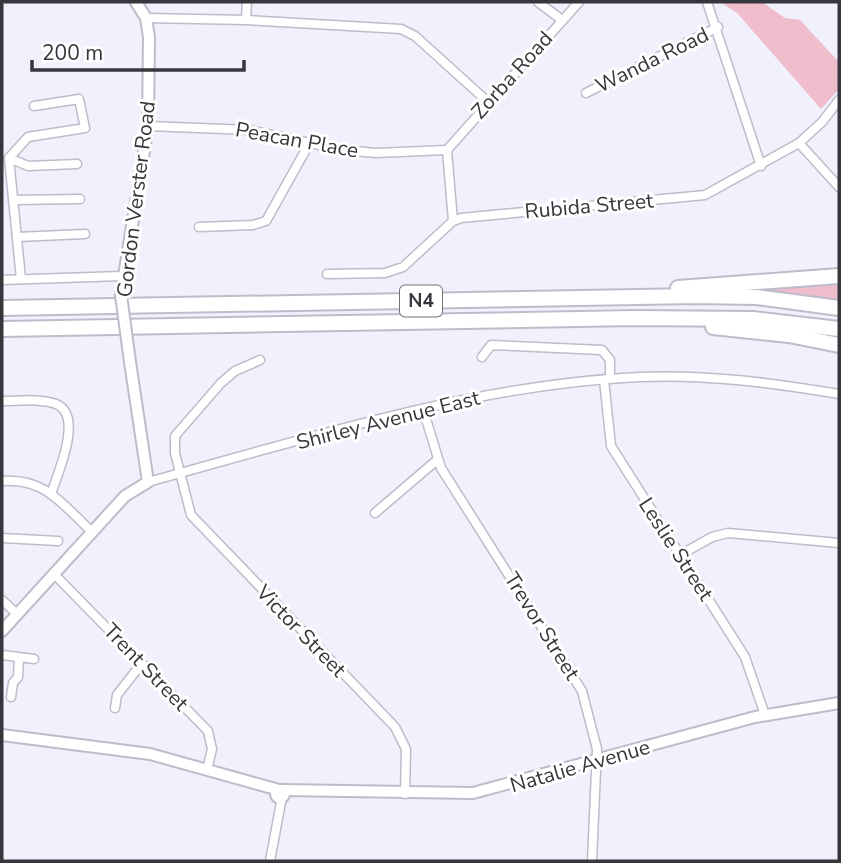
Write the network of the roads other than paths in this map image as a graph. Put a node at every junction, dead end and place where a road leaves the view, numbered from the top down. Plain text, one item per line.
1 (136, 2) edge
2 (247, 2) edge
3 (538, 2) edge
4 (579, 2) edge
5 (708, 2) edge
6 (146, 18) junction
7 (246, 20) junction
8 (562, 20) junction
9 (718, 27) junction
10 (586, 93) dead end
11 (839, 100) edge
12 (487, 101) junction
13 (34, 106) dead end
14 (148, 126) junction
15 (799, 143) junction
16 (309, 144) junction
17 (447, 150) junction
18 (9, 158) junction
19 (77, 164) dead end
20 (761, 166) junction
21 (839, 187) edge
22 (80, 199) dead end
23 (13, 200) junction
24 (453, 221) junction
25 (199, 228) dead end
26 (85, 234) dead end
27 (17, 237) junction
28 (327, 274) dead end
29 (122, 276) junction
30 (839, 276) edge
31 (21, 279) junction
32 (2, 280) edge
33 (555, 299) junction
34 (2, 307) edge
35 (839, 308) edge
36 (387, 324) junction
37 (839, 329) edge
38 (2, 330) edge
39 (839, 345) edge
40 (482, 357) dead end
41 (260, 360) dead end
42 (607, 379) junction
43 (839, 394) edge
44 (2, 401) edge
45 (423, 409) junction
46 (437, 460) junction
47 (180, 474) junction
48 (2, 481) edge
49 (148, 482) junction
50 (51, 494) junction
51 (375, 513) dead end
52 (92, 532) junction
53 (2, 538) edge
54 (58, 541) dead end
55 (839, 543) edge
56 (680, 555) junction
57 (54, 574) junction
58 (2, 600) edge
59 (17, 614) junction
60 (2, 631) edge
61 (2, 655) edge
62 (19, 658) junction
63 (34, 659) dead end
64 (142, 663) junction
65 (11, 697) dead end
66 (839, 703) edge
67 (115, 708) dead end
68 (765, 715) junction
69 (2, 735) edge
70 (597, 762) junction
71 (207, 770) junction
72 (280, 794) junction
73 (405, 794) junction
74 (270, 861) edge
75 (592, 861) edge

1 - 6 street, Gordon Verster Road
2 - 7 street
3 - 8 street
4 - 8 street, Zorba Road
5 - 9 street
6 - 7 street
6 - 14 street, Gordon Verster Road
7 - 12 street
8 - 12 street, Zorba Road
9 - 10 street, Wanda Road
9 - 20 street
11 - 15 street, Rubida Street
12 - 17 street, Zorba Road
13 - 18 street
14 - 16 street, Peacan Place
14 - 29 street, Gordon Verster Road
15 - 20 street, Rubida Street
15 - 21 street
16 - 17 street, Peacan Place
16 - 25 street
17 - 24 street
18 - 19 street
18 - 23 street
20 - 24 street, Rubida Street
22 - 23 street
23 - 27 street
24 - 28 street
26 - 27 street
27 - 31 street
29 - 31 street
29 - 49 street, Gordon Verster Road, bridge
30 - 33 highway
31 - 32 street
33 - 34 highway, N4
33 - 35 highway, N4
36 - 37 highway, N4
36 - 38 highway, N4
36 - 39 highway
40 - 42 street, Leslie Street
41 - 47 street, Victor Street
42 - 43 street, Shirley Avenue East
42 - 45 street, Shirley Avenue East
42 - 56 street, Leslie Street
44 - 50 street
45 - 46 street, Trevor Street
45 - 47 street, Shirley Avenue East
46 - 51 street
46 - 70 street, Trevor Street
47 - 49 street, Shirley Avenue East
47 - 73 street, Victor Street
48 - 50 street
49 - 52 street, Shirley Avenue East
50 - 52 street
52 - 57 street, Shirley Avenue East
53 - 54 street
55 - 56 street
56 - 68 street, Leslie Street
57 - 59 street, Shirley Avenue East
57 - 64 street, Trent Street
58 - 59 street
59 - 60 street, Shirley Avenue East
61 - 62 street
62 - 63 street
62 - 65 street
64 - 67 street
64 - 71 street, Trent Street
66 - 68 street, Natalie Avenue
68 - 70 street, Natalie Avenue
69 - 71 street
70 - 73 street, Natalie Avenue
70 - 75 street, Trevor Street
71 - 72 street
72 - 73 street, Natalie Avenue
72 - 74 street

